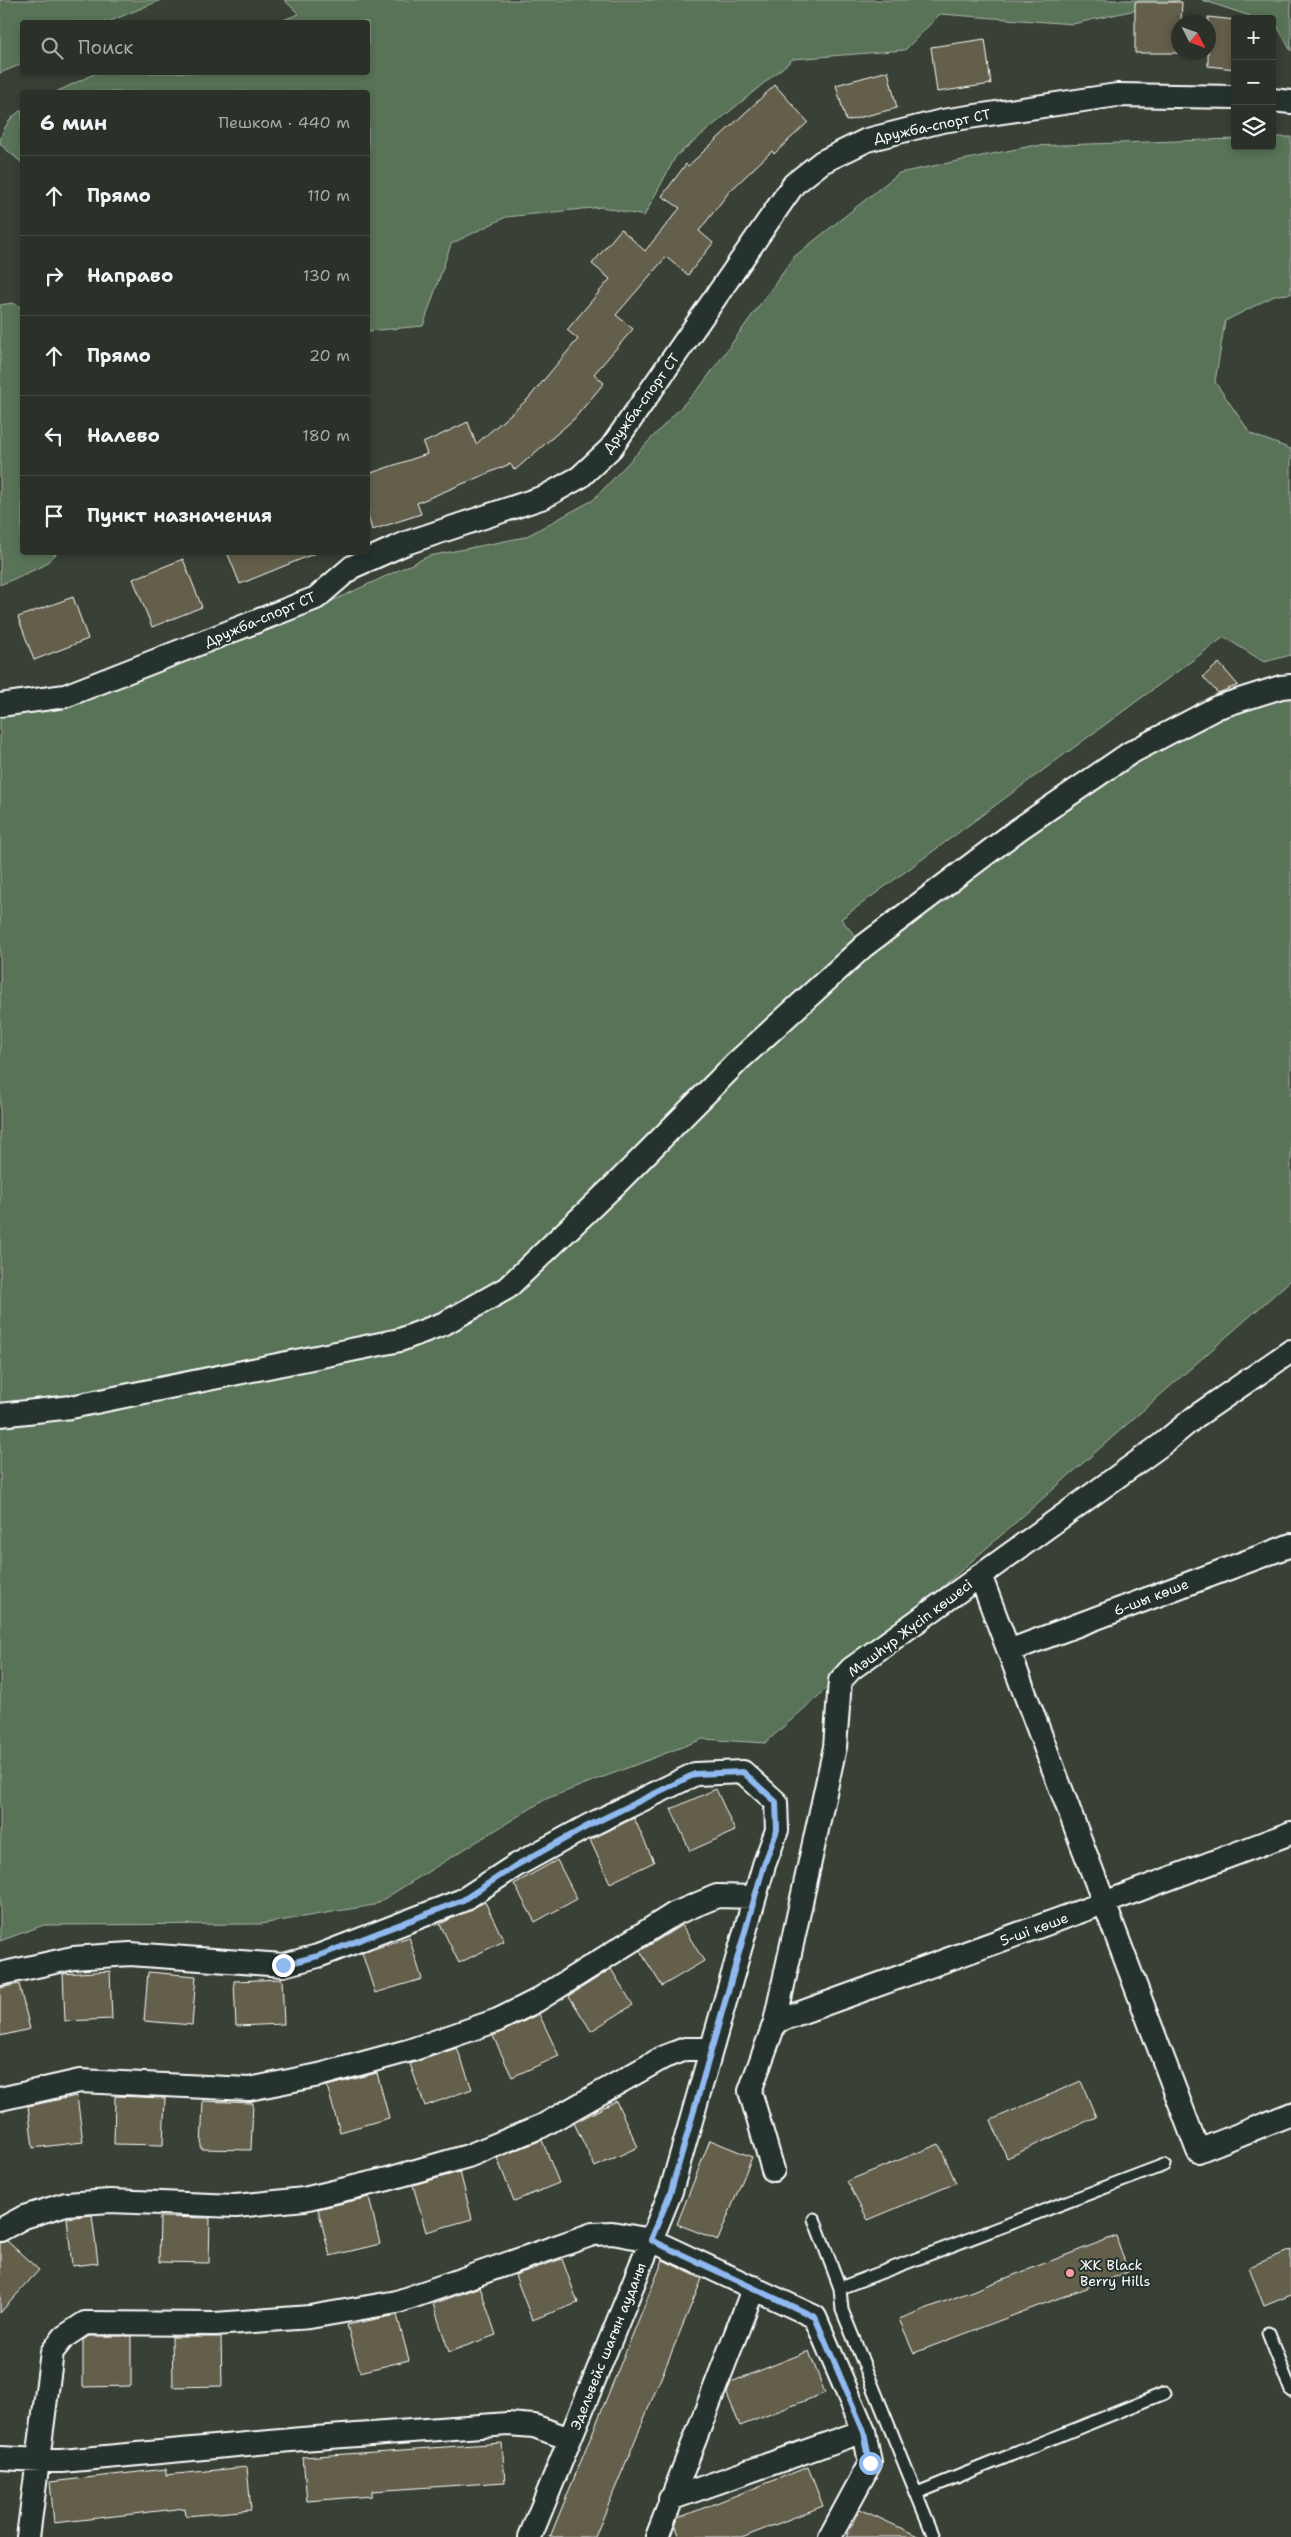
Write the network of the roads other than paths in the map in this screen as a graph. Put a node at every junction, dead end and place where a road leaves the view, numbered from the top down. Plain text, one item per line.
1 (1231, 97) edge
2 (1276, 100) edge
3 (1291, 102) edge
4 (1291, 686) edge
5 (0, 705) edge
6 (1291, 1351) edge
7 (0, 1415) edge
8 (1291, 1545) edge
9 (980, 1575) junction
10 (1010, 1650) junction
11 (1291, 1833) edge
12 (755, 1897) junction
13 (1104, 1903) junction
14 (0, 1974) edge
15 (775, 2022) junction
16 (711, 2049) junction
17 (0, 2099) edge
18 (1291, 2114) edge
19 (1164, 2165) dead end
20 (773, 2170) dead end
21 (814, 2219) dead end
22 (0, 2230) edge
23 (651, 2240) junction
24 (754, 2287) junction
25 (840, 2288) junction
26 (1268, 2333) dead end
27 (1291, 2391) edge
28 (1165, 2393) dead end
29 (864, 2432) junction
30 (570, 2438) junction
31 (0, 2458) edge
32 (38, 2460) junction
33 (917, 2493) junction
34 (670, 2499) junction
35 (28, 2537) edge
36 (530, 2537) edge
37 (657, 2537) edge
38 (830, 2537) edge
39 (934, 2537) edge

1 - 5 street, Дружба-спорт СТ
2 - 3 street
4 - 7 street
6 - 9 street, Мәшhүр Жүсіп көшесі
8 - 10 street, 6-шы көше
9 - 10 street
9 - 15 street, Мәшhүр Жүсіп көшесі
10 - 13 street
11 - 13 street, 5-ші көше
12 - 14 street, Эдельвейс шағын ауданы
12 - 16 street, Эдельвейс шағын ауданы
12 - 17 street
13 - 15 street, 5-ші көше
13 - 18 street
15 - 20 street, Мәшhүр Жүсіп көшесі
16 - 22 street
16 - 23 street, Эдельвейс шағын ауданы
19 - 25 lane
21 - 25 lane
23 - 24 street
23 - 30 street, Эдельвейс шағын ауданы
23 - 32 street
24 - 29 street
24 - 34 street
25 - 33 lane
26 - 27 lane
28 - 33 lane
29 - 34 street
29 - 38 street
30 - 32 street
30 - 36 street, Эдельвейс шағын ауданы
31 - 32 street
32 - 35 street
33 - 39 lane
34 - 37 street

